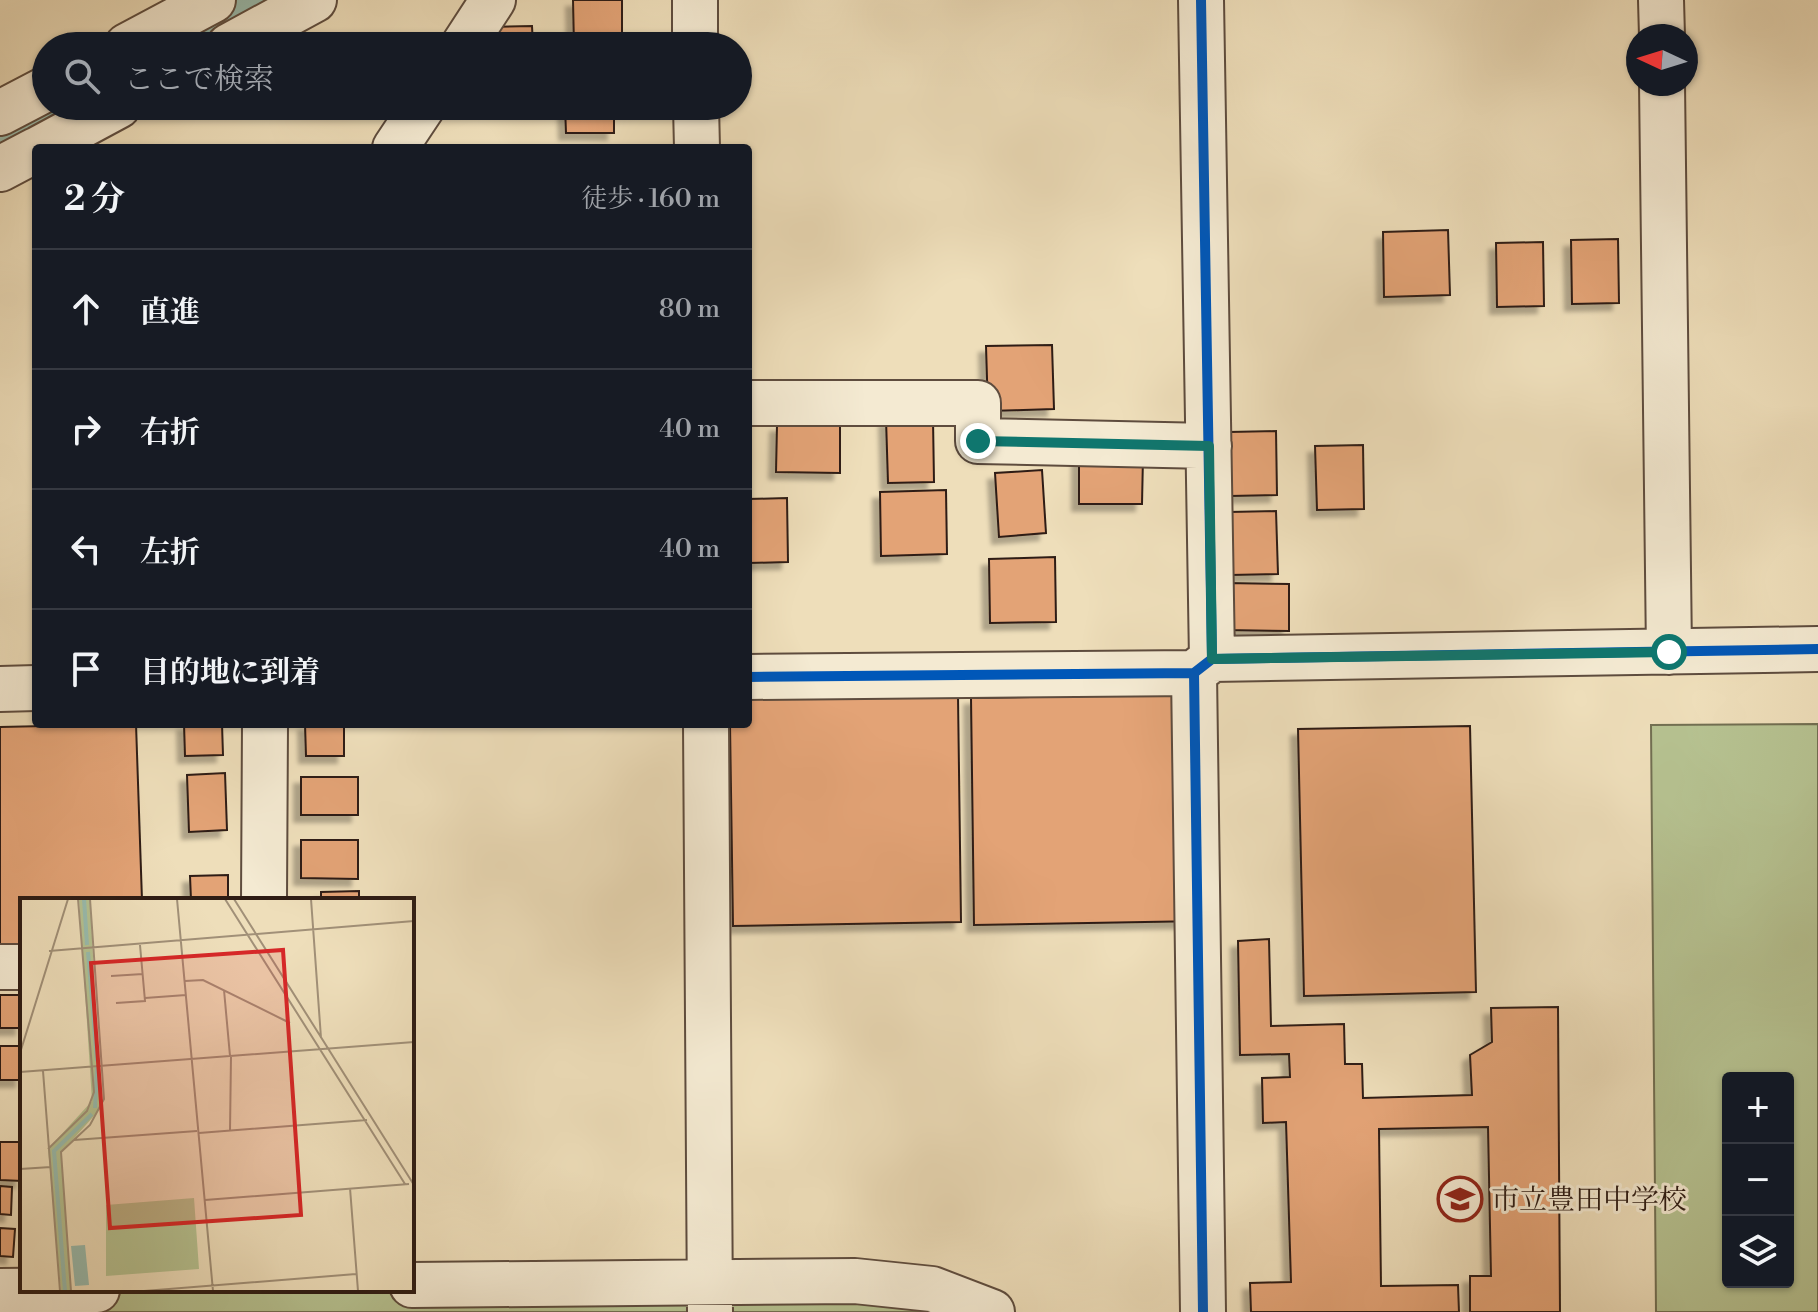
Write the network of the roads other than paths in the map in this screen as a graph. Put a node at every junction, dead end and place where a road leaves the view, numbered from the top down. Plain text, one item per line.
1 (213, 0) edge
2 (314, 0) edge
3 (493, 0) edge
4 (695, 0) edge
5 (1201, 0) edge
6 (1661, 0) edge
7 (1662, 24) edge
8 (153, 32) edge
9 (255, 32) edge
10 (472, 32) edge
11 (695, 32) edge
12 (32, 96) edge
13 (1662, 96) edge
14 (0, 113) edge
15 (92, 120) edge
16 (414, 120) edge
17 (696, 120) edge
18 (47, 144) edge
19 (398, 144) edge
20 (697, 144) edge
21 (32, 152) edge
22 (0, 169) edge
23 (752, 403) edge
24 (1209, 446) junction
25 (1818, 649) edge
26 (1669, 652) junction
27 (1203, 666) junction
28 (752, 677) edge
29 (32, 688) edge
30 (0, 689) edge
31 (265, 728) edge
32 (706, 728) edge
33 (264, 898) edge
34 (414, 1285) edge
35 (0, 1291) edge
36 (20, 1291) edge
37 (710, 1296) edge
38 (992, 1312) edge
39 (1203, 1312) edge

1 - 8 street
2 - 9 street
3 - 10 street
4 - 11 street
5 - 24 street
6 - 7 street
12 - 14 street
13 - 26 street
15 - 18 street
16 - 19 street
17 - 20 street
21 - 22 street
23 - 24 street
24 - 27 street
25 - 26 street
26 - 27 street
27 - 28 street
27 - 39 street
29 - 30 street
31 - 33 street
32 - 37 street
34 - 37 street
35 - 36 street
37 - 38 street

